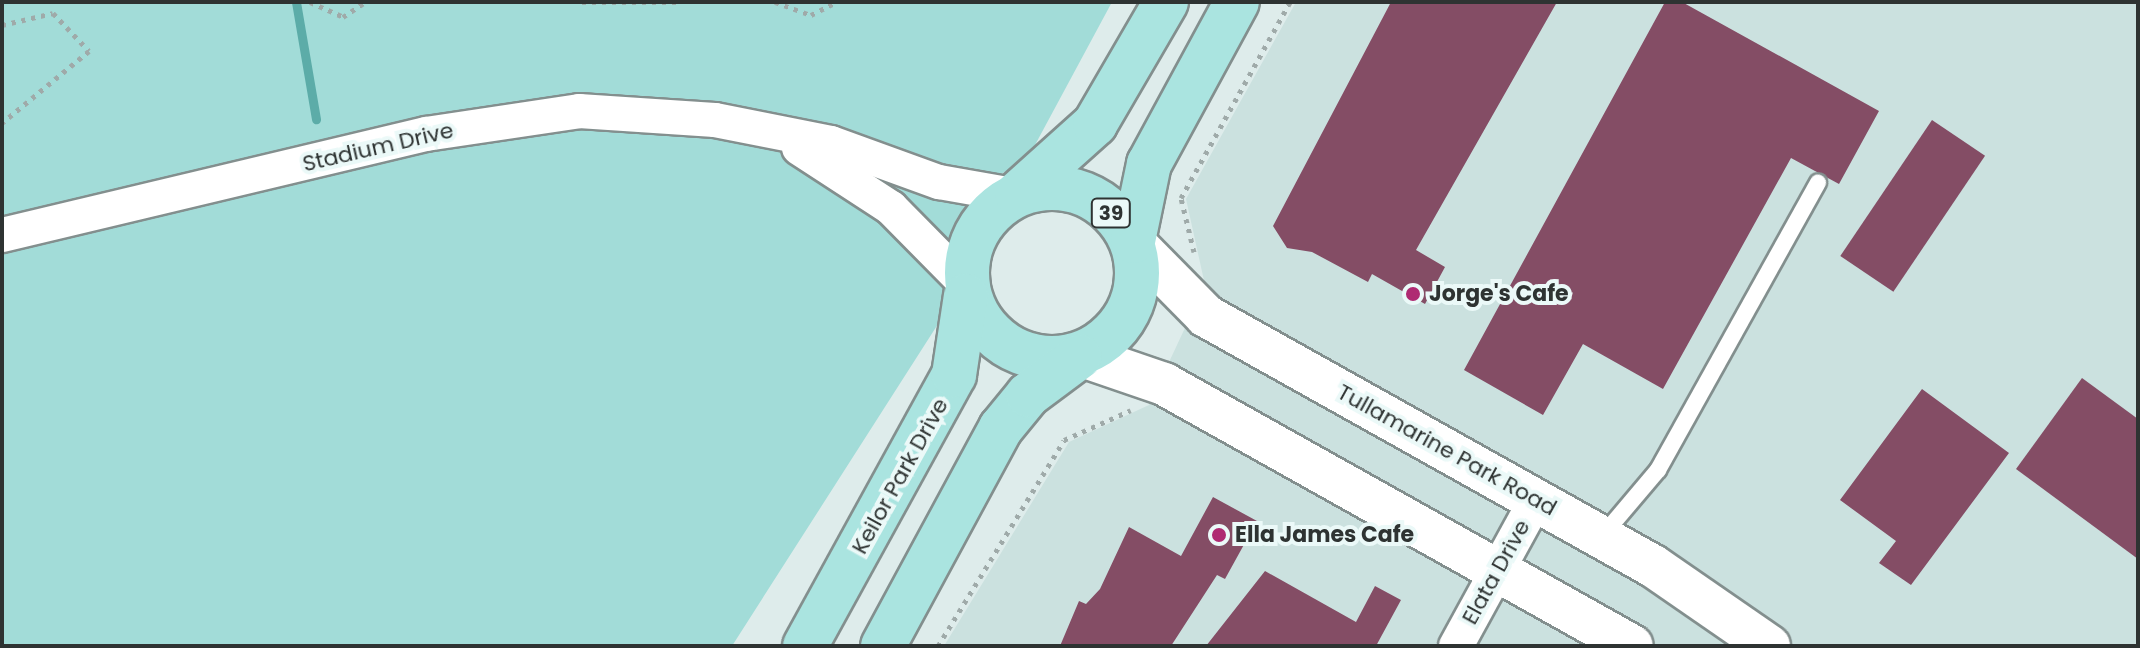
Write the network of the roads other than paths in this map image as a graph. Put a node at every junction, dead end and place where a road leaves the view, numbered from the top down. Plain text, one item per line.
1 (1166, 2) edge
2 (1237, 2) edge
3 (758, 130) junction
4 (1818, 182) dead end
5 (1015, 195) junction
6 (2, 235) edge
7 (1134, 243) junction
8 (965, 289) junction
9 (1081, 357) junction
10 (1537, 498) junction
11 (1602, 536) junction
12 (1499, 569) junction
13 (805, 646) edge
14 (883, 646) edge
15 (1456, 646) edge
16 (1632, 646) edge
17 (1769, 646) edge

1 - 5 main road
2 - 7 main road, 39
3 - 5 street, Stadium Drive
3 - 6 street, Stadium Drive
3 - 8 street
4 - 11 lane
5 - 7 main road, 39
5 - 8 main road
7 - 9 main road, 39
7 - 10 street, Tullamarine Park Road
8 - 9 main road
8 - 13 main road, Keilor Park Drive
9 - 12 street
9 - 14 main road, 39
10 - 11 street, Tullamarine Park Road
10 - 12 street, Elata Drive
11 - 17 street, Tullamarine Park Road
12 - 15 street, Elata Drive
12 - 16 street

